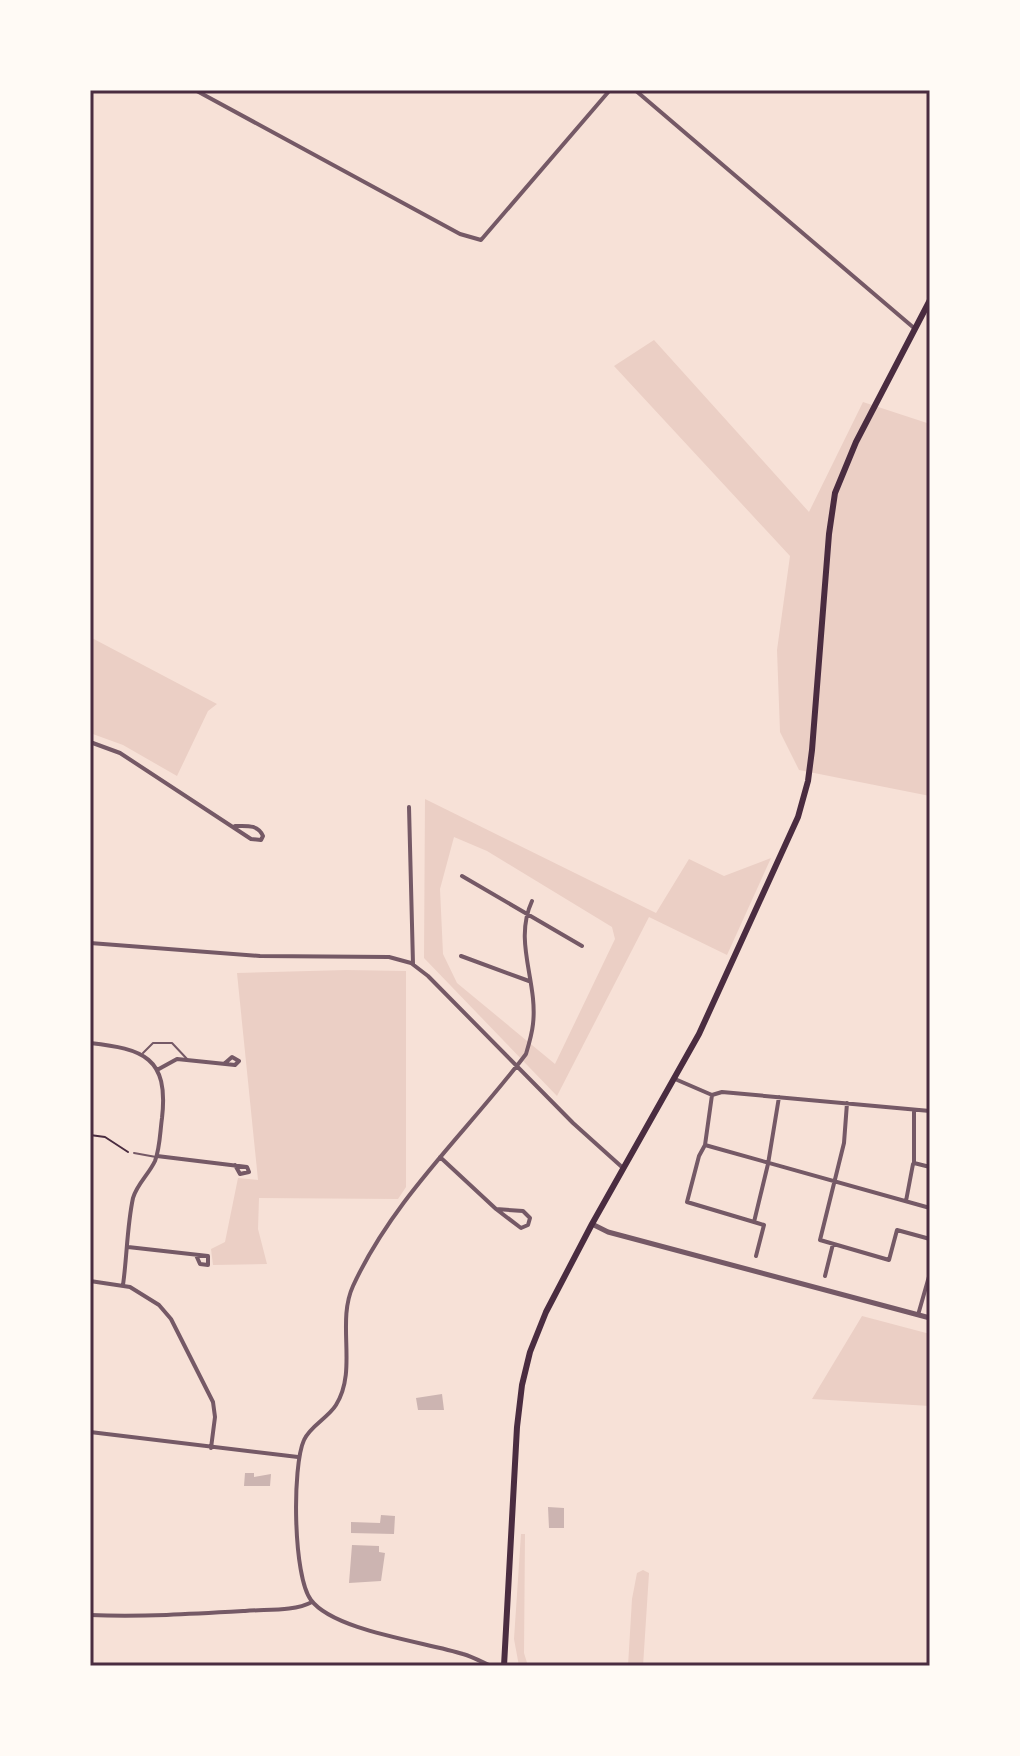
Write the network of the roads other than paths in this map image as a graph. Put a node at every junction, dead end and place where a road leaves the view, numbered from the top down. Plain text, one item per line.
1 (195, 90) edge
2 (610, 90) edge
3 (635, 90) edge
4 (930, 300) edge
5 (914, 328) junction
6 (90, 742) edge
7 (409, 807) dead end
8 (235, 826) junction
9 (462, 876) dead end
10 (532, 901) dead end
11 (527, 913) junction
12 (90, 943) edge
13 (582, 946) dead end
14 (461, 956) dead end
15 (413, 964) junction
16 (529, 981) junction
17 (90, 1043) edge
18 (142, 1054) junction
19 (188, 1060) junction
20 (224, 1064) dead end
21 (516, 1067) junction
22 (157, 1070) junction
23 (675, 1079) junction
24 (712, 1095) junction
25 (779, 1097) junction
26 (847, 1103) junction
27 (914, 1110) junction
28 (930, 1111) edge
29 (705, 1145) junction
30 (134, 1153) road end
31 (156, 1156) junction
32 (440, 1157) junction
33 (914, 1163) junction
34 (768, 1164) junction
35 (235, 1165) dead end
36 (930, 1167) edge
37 (623, 1169) junction
38 (835, 1182) junction
39 (906, 1201) junction
40 (930, 1208) edge
41 (496, 1209) junction
42 (754, 1222) junction
43 (592, 1224) junction
44 (930, 1239) edge
45 (833, 1244) junction
46 (128, 1247) junction
47 (196, 1255) dead end
48 (756, 1256) dead end
49 (930, 1273) edge
50 (825, 1276) dead end
51 (90, 1281) edge
52 (123, 1285) junction
53 (918, 1315) junction
54 (930, 1318) edge
55 (90, 1432) edge
56 (211, 1448) junction
57 (298, 1457) junction
58 (312, 1602) junction
59 (90, 1615) edge
60 (491, 1666) edge
61 (504, 1666) edge

1 - 2 street
3 - 5 street
4 - 5 main road
5 - 23 main road
6 - 8 street
7 - 15 street
8 - 8 street
9 - 11 street
10 - 11 street
11 - 13 street
11 - 16 street
12 - 15 street
14 - 16 street
15 - 21 street
16 - 21 street
17 - 18 street
18 - 19 lane
18 - 22 street
19 - 20 street
19 - 22 street
21 - 32 street
21 - 37 street
22 - 31 street
23 - 24 street
23 - 37 main road
24 - 25 street
24 - 29 street
25 - 26 street
25 - 34 street
26 - 27 street
26 - 38 street
27 - 28 street
27 - 33 street
29 - 34 street
29 - 42 street
30 - 31 lane
31 - 35 street
31 - 46 street
32 - 41 street
32 - 57 street
33 - 36 street
33 - 39 street
34 - 38 street
34 - 42 street
37 - 43 main road
38 - 39 street
38 - 45 street
39 - 40 street
41 - 41 street
42 - 48 street
43 - 53 street
43 - 61 main road
44 - 45 street
45 - 50 street
46 - 47 street
46 - 52 street
49 - 53 street
51 - 52 street
52 - 56 street
53 - 54 street
55 - 56 street
56 - 57 street
57 - 58 street
58 - 59 street
58 - 60 street

